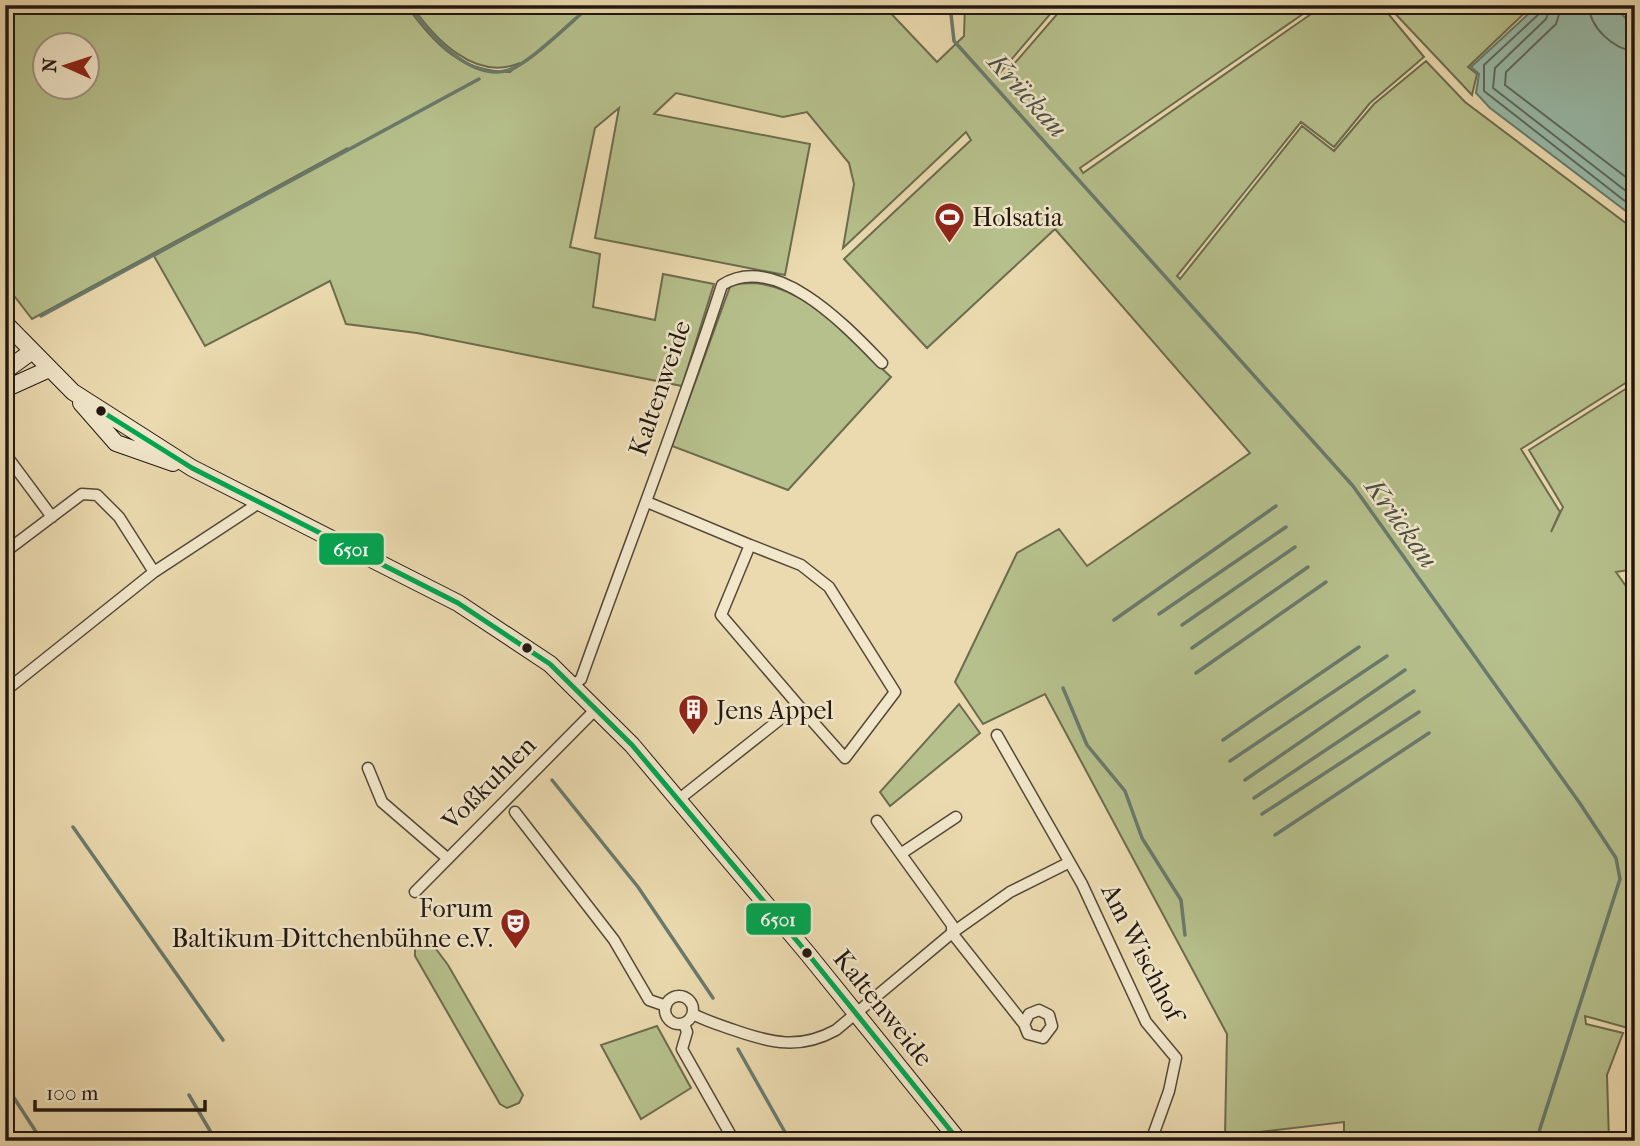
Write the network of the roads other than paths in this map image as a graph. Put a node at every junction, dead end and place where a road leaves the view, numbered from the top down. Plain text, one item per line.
1 (5, 323) edge
2 (31, 352) junction
3 (882, 363) dead end
4 (47, 370) junction
5 (5, 372) edge
6 (5, 389) edge
7 (6, 455) edge
8 (647, 502) junction
9 (259, 503) junction
10 (52, 517) junction
11 (750, 545) junction
12 (5, 552) edge
13 (154, 572) junction
14 (574, 685) junction
15 (5, 691) edge
16 (798, 705) junction
17 (597, 708) junction
18 (997, 735) dead end
19 (368, 768) dead end
20 (678, 800) junction
21 (515, 812) dead end
22 (956, 817) dead end
23 (877, 821) dead end
24 (902, 853) junction
25 (447, 858) junction
26 (1068, 863) junction
27 (415, 892) dead end
28 (952, 933) junction
29 (666, 1006) junction
30 (693, 1014) junction
31 (855, 1014) junction
32 (684, 1024) junction
33 (1024, 1024) dead end
34 (734, 1141) edge
35 (959, 1141) edge
36 (1151, 1141) edge

1 - 2 main road, Kaltenweide
2 - 4 main road, Kaltenweide
2 - 5 main road
3 - 8 street, Kaltenweide
4 - 6 main road
4 - 9 main road, Kaltenweide
7 - 10 street
8 - 11 street
8 - 14 street, Kaltenweide
9 - 13 street
9 - 14 main road, Kaltenweide
10 - 12 street
10 - 13 street
11 - 16 street
11 - 16 street
13 - 15 street
14 - 17 main road, Kaltenweide
16 - 20 street
17 - 20 main road, Kaltenweide
17 - 25 street, Voßkuhlen
18 - 26 street, Am Wischhof
19 - 25 street
20 - 31 main road, Kaltenweide
21 - 29 street
22 - 24 street
23 - 24 street
24 - 28 street
25 - 27 street, Voßkuhlen
26 - 28 street
26 - 36 street, Am Wischhof
28 - 31 street
28 - 33 street
29 - 30 street
29 - 32 street
30 - 31 street
30 - 32 street
31 - 35 main road, Kaltenweide
32 - 34 street

